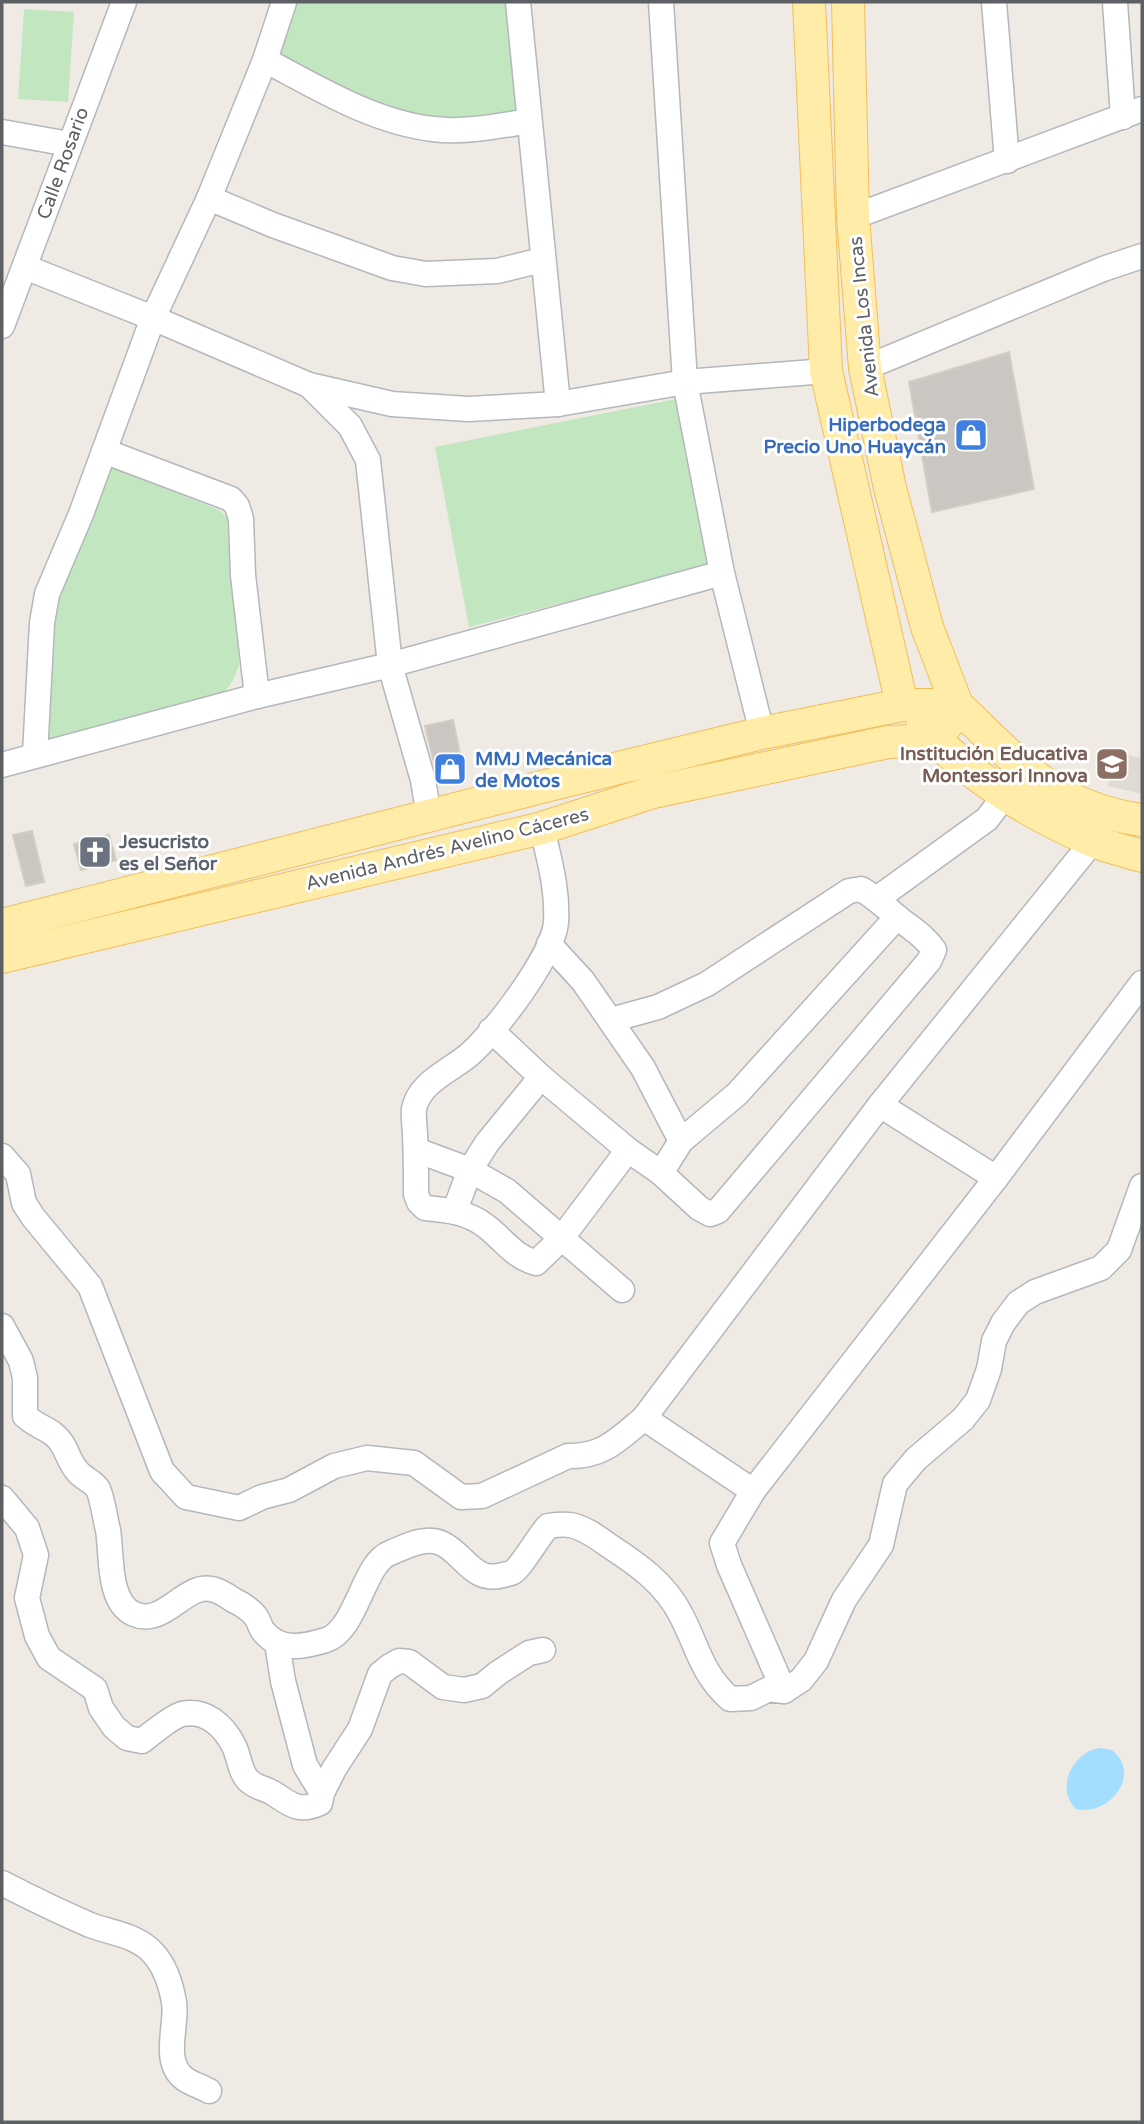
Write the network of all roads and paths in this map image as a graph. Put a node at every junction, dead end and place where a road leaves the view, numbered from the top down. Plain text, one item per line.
1 (124, 2) edge
2 (284, 2) edge
3 (518, 2) edge
4 (661, 2) edge
5 (809, 2) edge
6 (848, 2) edge
7 (994, 2) edge
8 (1115, 2) edge
9 (265, 60) junction
10 (1133, 113) edge
11 (529, 121) junction
12 (2, 132) edge
13 (69, 144) junction
14 (1007, 161) junction
15 (209, 198) junction
16 (852, 218) junction
17 (1142, 257) edge
18 (542, 260) junction
19 (24, 267) junction
20 (5, 310) edge
21 (153, 318) junction
22 (865, 368) junction
23 (827, 371) junction
24 (685, 382) junction
25 (309, 385) junction
26 (558, 404) junction
27 (104, 451) junction
28 (722, 573) junction
29 (390, 665) junction
30 (257, 696) junction
31 (902, 705) junction
32 (957, 705) junction
33 (762, 733) junction
34 (935, 740) junction
35 (35, 755) junction
36 (648, 761) junction
37 (2, 765) edge
38 (653, 792) junction
39 (1006, 794) junction
40 (429, 816) junction
41 (1142, 820) edge
42 (542, 828) junction
43 (1093, 841) junction
44 (1142, 856) edge
45 (207, 873) junction
46 (878, 898) junction
47 (216, 904) junction
48 (897, 917) junction
49 (2, 925) edge
50 (549, 944) junction
51 (2, 957) edge
52 (1142, 983) edge
53 (611, 1020) junction
54 (491, 1030) junction
55 (541, 1077) junction
56 (880, 1105) junction
57 (681, 1142) junction
58 (416, 1150) junction
59 (628, 1150) junction
60 (2, 1156) edge
61 (470, 1170) junction
62 (661, 1172) junction
63 (996, 1178) junction
64 (1142, 1186) edge
65 (455, 1210) junction
66 (561, 1239) junction
67 (622, 1290) dead end
68 (2, 1326) edge
69 (644, 1418) junction
70 (753, 1491) junction
71 (2, 1498) edge
72 (277, 1643) junction
73 (543, 1650) dead end
74 (784, 1691) junction
75 (322, 1793) junction
76 (2, 1883) edge
77 (209, 2091) dead end

1 - 13 street, Calle Rosario
2 - 9 street
3 - 11 street
4 - 24 street
5 - 23 main road, Avenida Los Incas
6 - 16 main road, Avenida Los Incas
7 - 14 street
8 - 10 street
9 - 11 street
9 - 15 street
10 - 14 street
11 - 18 street
12 - 13 street
13 - 19 street, Calle Rosario
14 - 16 street
15 - 18 street
15 - 21 street
16 - 22 main road, Avenida Los Incas
17 - 22 street
18 - 26 street
19 - 20 street, Calle Rosario
19 - 21 street
21 - 25 street
21 - 27 street
22 - 32 main road, Avenida Los Incas
23 - 24 street
23 - 31 main road, Avenida Los Incas
24 - 26 street
24 - 28 street
25 - 26 street
25 - 29 street
27 - 30 street
27 - 35 street
28 - 29 street
28 - 33 street
29 - 30 street
29 - 40 street
30 - 35 street
31 - 32 main road, Avenida Andrés Avelino Cáceres
31 - 33 main road, Avenida Andrés Avelino Cáceres
31 - 34 main road
32 - 34 main road
32 - 41 main road
33 - 36 main road, Avenida Andrés Avelino Cáceres
34 - 38 main road, Avenida Andrés Avelino Cáceres
34 - 39 main road
35 - 37 street
36 - 38 main road
36 - 40 main road, Avenida Andrés Avelino Cáceres
38 - 42 main road, Avenida Andrés Avelino Cáceres
39 - 43 main road
39 - 46 street
40 - 45 main road, Avenida Andrés Avelino Cáceres
42 - 47 main road, Avenida Andrés Avelino Cáceres
42 - 50 street
43 - 44 main road
43 - 56 street
45 - 47 main road
45 - 49 main road, Avenida Andrés Avelino Cáceres
46 - 48 street
46 - 53 street
47 - 51 main road, Avenida Andrés Avelino Cáceres
48 - 57 street
48 - 62 street
50 - 53 street
50 - 54 street
52 - 63 street
53 - 57 street
54 - 55 street
54 - 58 street
55 - 59 street
55 - 61 street
56 - 63 street
56 - 69 street
57 - 62 street
58 - 61 street
58 - 65 street
59 - 62 street
59 - 66 street
60 - 69 street
61 - 65 street
61 - 66 street
63 - 70 street
64 - 74 street
65 - 66 street
66 - 67 street
68 - 72 street
69 - 70 street
70 - 74 street
71 - 75 street
72 - 74 street
72 - 75 street
73 - 75 street
76 - 77 street

